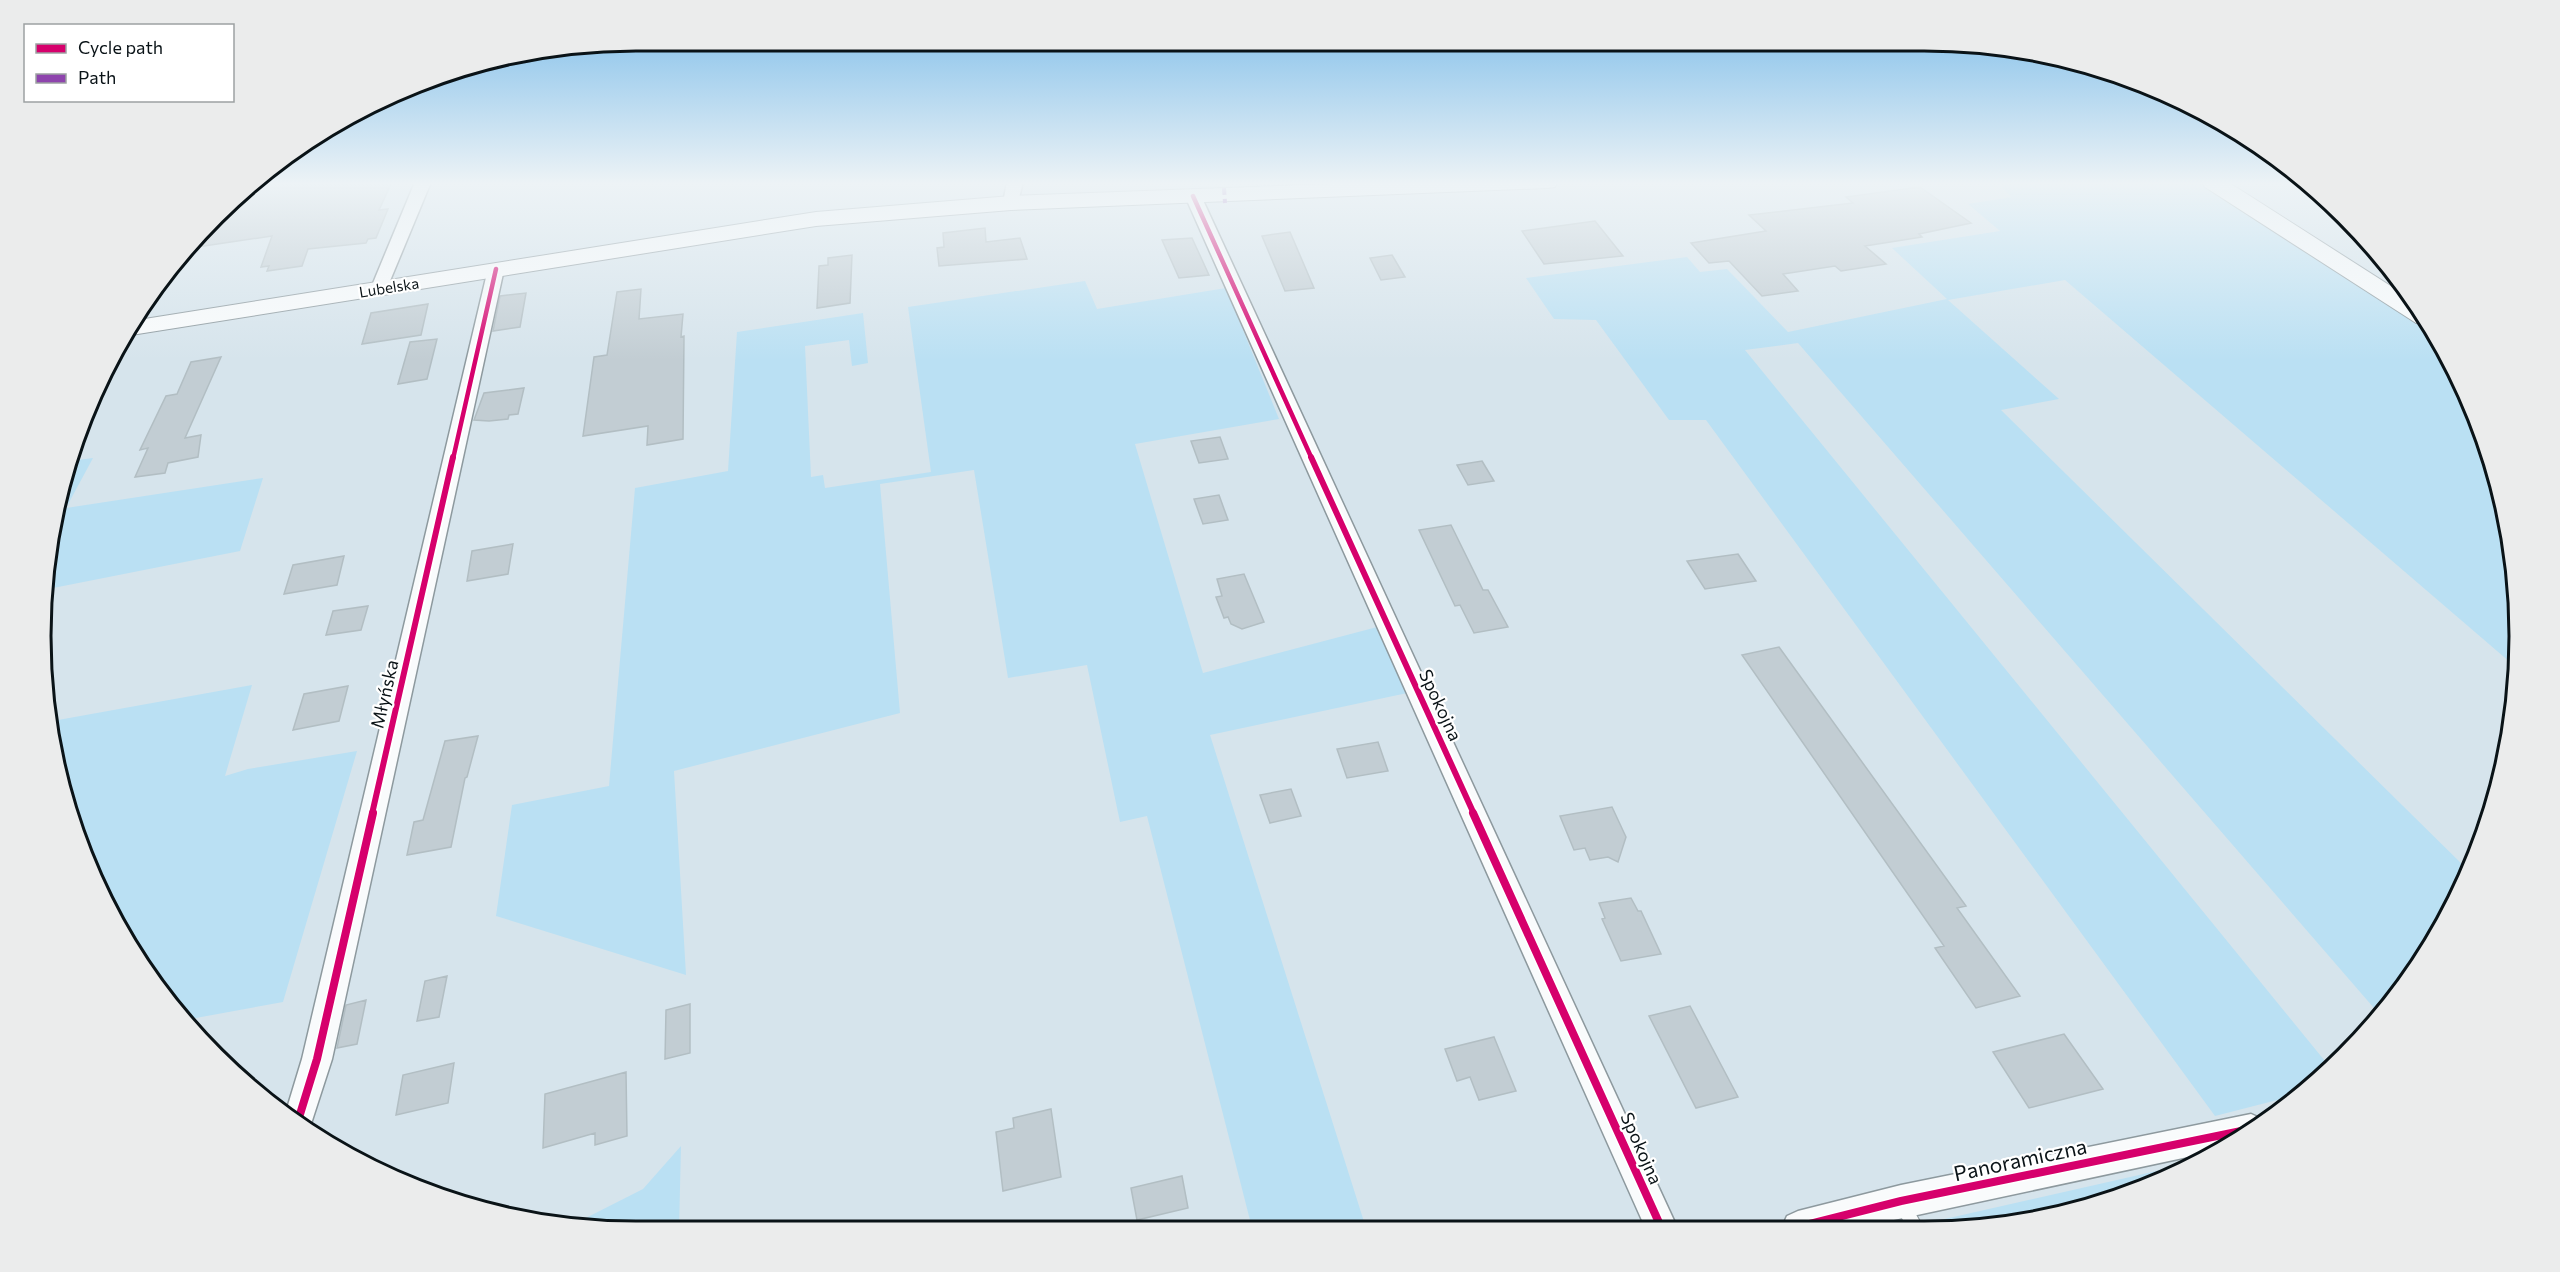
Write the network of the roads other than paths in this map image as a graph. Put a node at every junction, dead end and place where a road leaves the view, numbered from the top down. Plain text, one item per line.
1 (398, 241) edge
2 (673, 241) edge
3 (1213, 241) edge
4 (2306, 241) edge
5 (496, 269) junction
6 (379, 288) junction
7 (2407, 306) edge
8 (139, 327) edge
9 (300, 1114) edge
10 (2230, 1134) edge
11 (1908, 1214) edge
12 (1658, 1221) edge
13 (1849, 1221) edge

1 - 6 street
2 - 5 main road, Lubelska
3 - 12 street, Spokojna
4 - 7 main road
5 - 6 main road, Lubelska
5 - 9 street, Młyńska
6 - 8 main road, Lubelska
10 - 11 street, Panoramiczna
11 - 13 street, Panoramiczna

